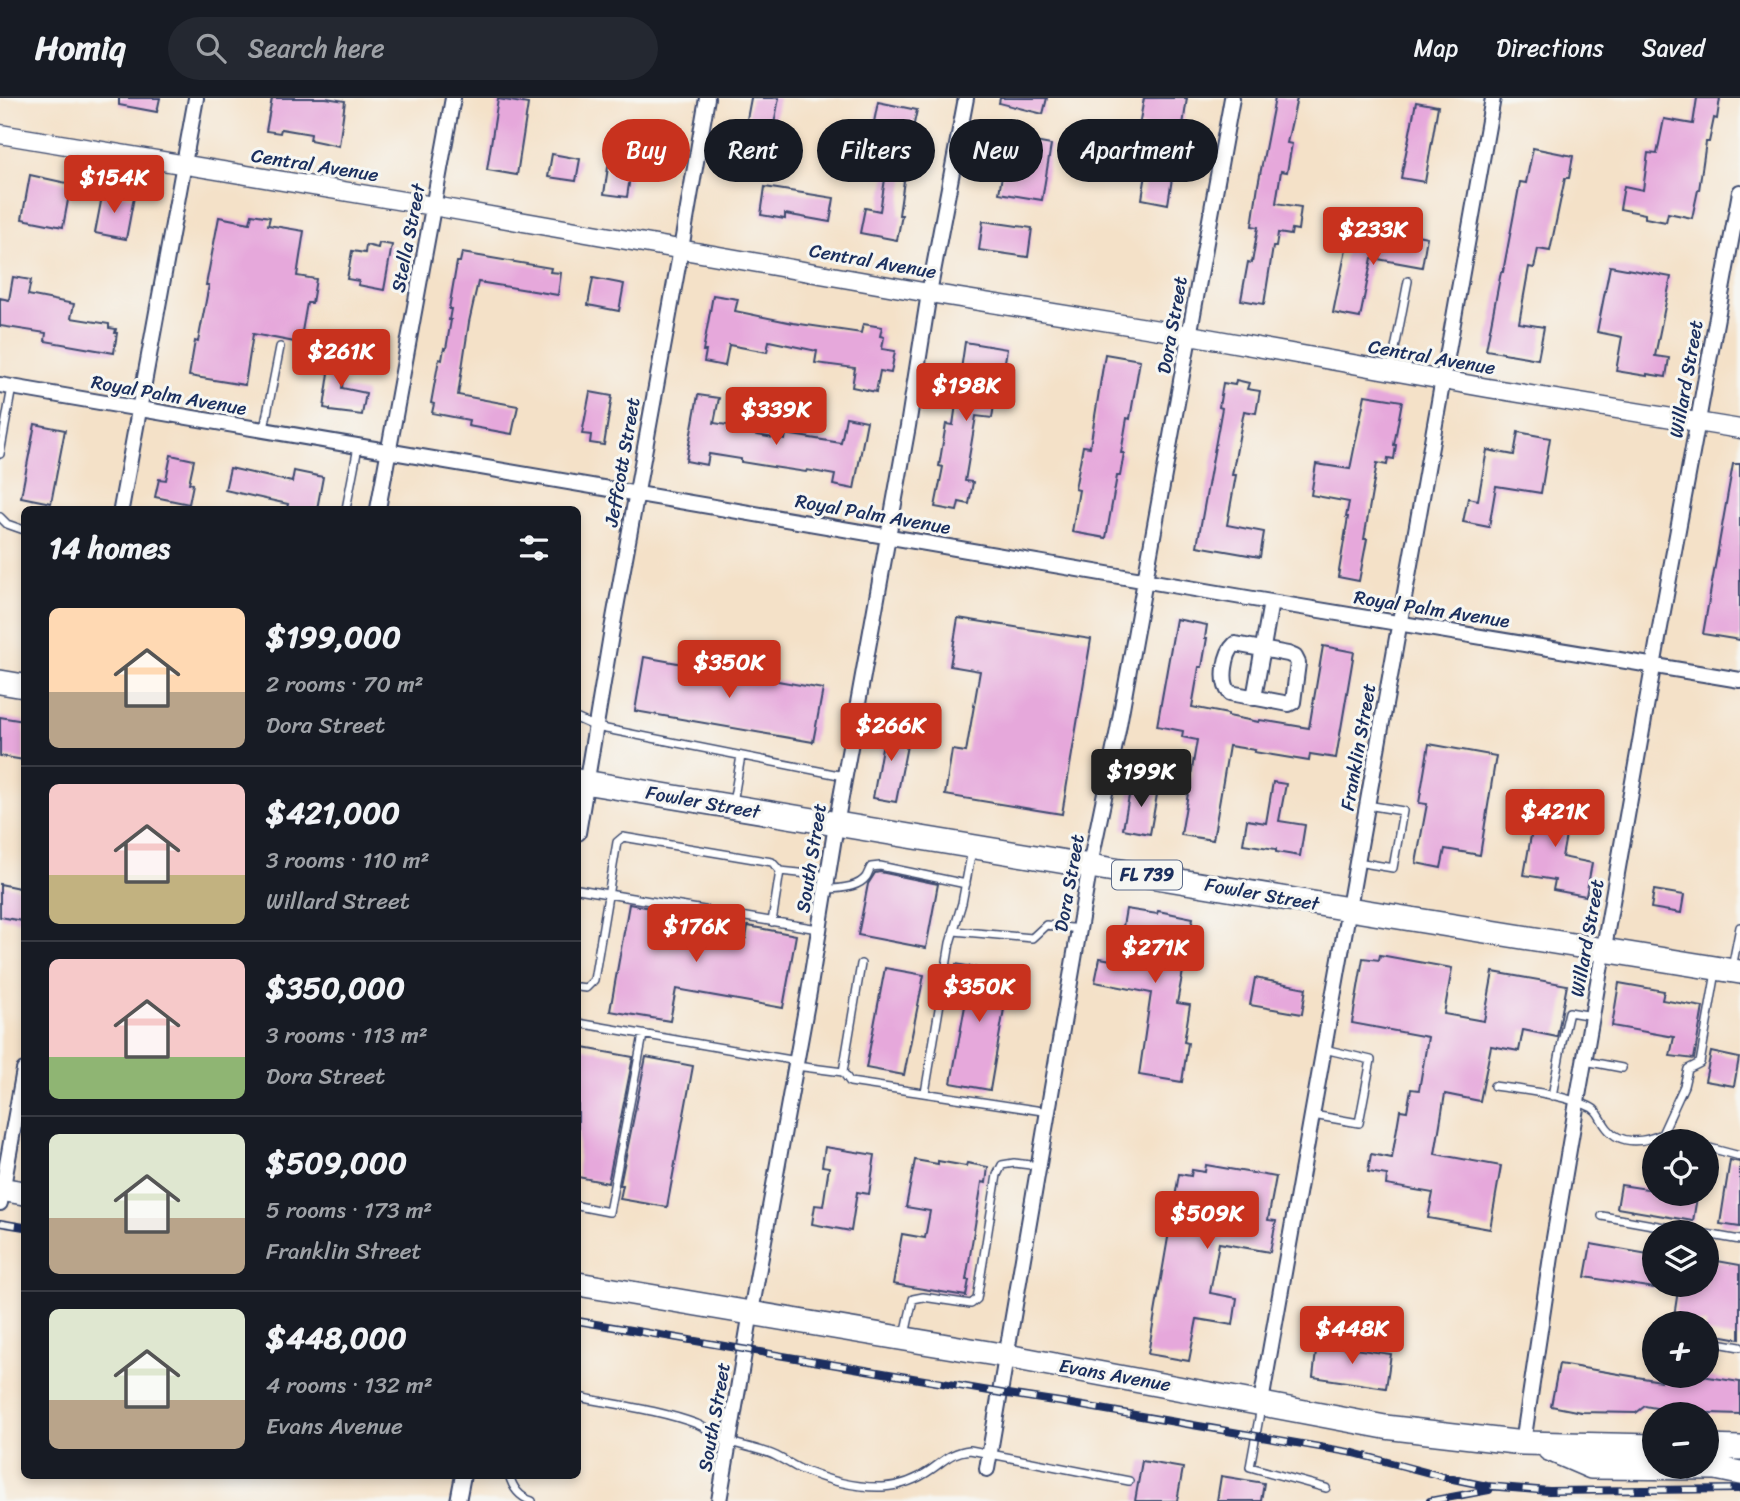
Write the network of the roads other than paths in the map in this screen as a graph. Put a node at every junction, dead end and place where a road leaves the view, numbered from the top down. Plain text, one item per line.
1 (196, 98) edge
2 (453, 98) edge
3 (707, 98) edge
4 (966, 98) edge
5 (1232, 98) edge
6 (1493, 98) edge
7 (0, 134) edge
8 (183, 165) junction
9 (1739, 200) edge
10 (433, 206) junction
11 (681, 249) junction
12 (1408, 281) dead end
13 (929, 293) junction
14 (1190, 335) junction
15 (280, 347) dead end
16 (1391, 371) junction
17 (1442, 379) junction
18 (6, 386) edge
19 (138, 409) junction
20 (1698, 422) junction
21 (1740, 429) edge
22 (264, 430) junction
23 (358, 447) junction
24 (388, 452) junction
25 (0, 454) edge
26 (636, 494) junction
27 (122, 506) edge
28 (347, 506) edge
29 (379, 506) edge
30 (0, 517) edge
31 (21, 529) edge
32 (888, 536) junction
33 (1145, 579) junction
34 (1271, 602) junction
35 (1400, 623) junction
36 (1263, 649) junction
37 (1654, 665) junction
38 (1740, 680) edge
39 (0, 682) edge
40 (21, 686) edge
41 (1254, 698) junction
42 (581, 720) edge
43 (596, 727) junction
44 (741, 756) junction
45 (845, 776) junction
46 (582, 781) edge
47 (1367, 805) junction
48 (732, 807) junction
49 (836, 825) junction
50 (973, 846) junction
51 (1357, 862) junction
52 (1090, 865) junction
53 (780, 872) junction
54 (827, 883) junction
55 (966, 884) junction
56 (581, 890) edge
57 (608, 894) junction
58 (1349, 909) junction
59 (772, 922) junction
60 (1740, 927) edge
61 (819, 929) junction
62 (1080, 929) junction
63 (954, 930) junction
64 (1605, 949) junction
65 (861, 964) dead end
66 (1730, 970) edge
67 (581, 987) edge
68 (1593, 1016) junction
69 (581, 1024) edge
70 (643, 1035) junction
71 (1324, 1049) junction
72 (1584, 1061) junction
73 (796, 1063) junction
74 (1622, 1068) dead end
75 (843, 1072) junction
76 (1494, 1086) dead end
77 (21, 1092) edge
78 (925, 1093) junction
79 (1552, 1096) junction
80 (1577, 1102) junction
81 (1049, 1112) junction
82 (1312, 1115) junction
83 (1664, 1129) edge
84 (1642, 1140) edge
85 (1719, 1150) edge
86 (1740, 1156) edge
87 (1039, 1166) junction
88 (7, 1194) edge
89 (581, 1207) edge
90 (1602, 1216) dead end
91 (1642, 1223) edge
92 (1719, 1236) edge
93 (1740, 1240) edge
94 (581, 1284) edge
95 (751, 1312) junction
96 (905, 1339) junction
97 (1719, 1343) edge
98 (1740, 1347) edge
99 (1007, 1356) junction
100 (581, 1399) edge
101 (1261, 1402) junction
102 (729, 1442) junction
103 (1530, 1444) junction
104 (1642, 1446) edge
105 (1719, 1447) edge
106 (1740, 1448) edge
107 (989, 1462) junction
108 (1740, 1473) edge
109 (462, 1479) edge
110 (510, 1479) edge
111 (1129, 1481) dead end
112 (1326, 1488) dead end
113 (458, 1501) edge
114 (532, 1501) edge
115 (719, 1501) edge

1 - 8 street
2 - 10 street, Stella Street
3 - 11 street, Jeffcott Street
4 - 13 street, South Street
5 - 14 street, Dora Street
6 - 17 street, Franklin Street
7 - 8 street, Central Avenue
8 - 10 street, Central Avenue
8 - 19 street
9 - 20 street, Willard Street
10 - 11 street, Central Avenue
10 - 24 street, Stella Street
11 - 13 street, Central Avenue
11 - 26 street, Jeffcott Street
12 - 16 lane
13 - 14 street, Central Avenue
13 - 32 street, South Street
14 - 16 street, Central Avenue
14 - 33 street, Dora Street
15 - 22 lane
16 - 17 street, Central Avenue
17 - 20 street, Central Avenue
17 - 35 street, Franklin Street
18 - 19 street, Royal Palm Avenue
18 - 25 lane
19 - 22 street, Royal Palm Avenue
19 - 27 street
20 - 21 street, Central Avenue
20 - 37 street, Willard Street
22 - 23 street, Royal Palm Avenue
23 - 24 street, Royal Palm Avenue
23 - 28 lane
24 - 26 street, Royal Palm Avenue
24 - 29 street, Stella Street
26 - 32 street, Royal Palm Avenue
26 - 43 street, Jeffcott Street
30 - 31 lane
32 - 33 street, Royal Palm Avenue
32 - 45 street, South Street
33 - 34 street, Royal Palm Avenue
33 - 52 street, Dora Street
34 - 35 street, Royal Palm Avenue
34 - 36 street
35 - 37 street, Royal Palm Avenue
35 - 47 street, Franklin Street
36 - 41 street
36 - 41 street
36 - 41 street
37 - 38 street, Royal Palm Avenue
37 - 64 street, Willard Street
39 - 40 main road
42 - 43 lane
43 - 44 lane
43 - 46 street, Jeffcott Street
44 - 45 lane
44 - 48 lane
45 - 49 street, South Street
46 - 48 main road, Fowler Street / FL 739
47 - 51 street, Franklin Street
47 - 51 lane
48 - 49 main road, Fowler Street / FL 739
49 - 50 main road, Fowler Street / FL 739
49 - 54 street, South Street
50 - 52 main road, Fowler Street / FL 739
50 - 55 lane
51 - 58 street, Franklin Street
52 - 58 main road, Fowler Street / FL 739
52 - 62 street, Dora Street
53 - 54 lane
53 - 57 lane
53 - 59 lane
54 - 55 lane
54 - 61 street, South Street
55 - 63 lane
56 - 57 lane
57 - 59 lane
57 - 67 lane
58 - 64 main road, Fowler Street / FL 739
58 - 71 street, Franklin Street
59 - 61 lane
60 - 66 lane
61 - 73 street, South Street
62 - 63 lane
62 - 81 street, Dora Street
63 - 78 lane
64 - 66 main road, Fowler Street / FL 739
64 - 68 street, Willard Street
65 - 75 lane
66 - 83 lane
68 - 72 street, Willard Street
68 - 79 lane
69 - 70 lane
70 - 73 lane
70 - 89 lane
71 - 82 street, Franklin Street
71 - 82 lane
72 - 74 lane
72 - 80 street, Willard Street
73 - 75 lane
73 - 95 street, South Street
75 - 78 lane
76 - 79 lane
77 - 88 street
78 - 81 lane
79 - 80 lane
80 - 84 lane
80 - 103 street, Willard Street
81 - 87 street, Dora Street
82 - 101 street, Franklin Street
85 - 86 lane
87 - 96 lane
87 - 99 street, Dora Street
90 - 91 lane
92 - 93 lane
94 - 95 main road, Evans Avenue
95 - 96 main road, Evans Avenue
95 - 102 street, South Street
96 - 99 main road, Evans Avenue
97 - 98 lane
99 - 101 main road, Evans Avenue
99 - 107 street, Dora Street
100 - 102 lane
101 - 103 main road, Evans Avenue
101 - 112 lane
102 - 107 lane
102 - 115 street, South Street
103 - 104 main road, Evans Avenue
103 - 108 main road
105 - 106 main road
107 - 111 lane
109 - 113 street
110 - 114 lane

